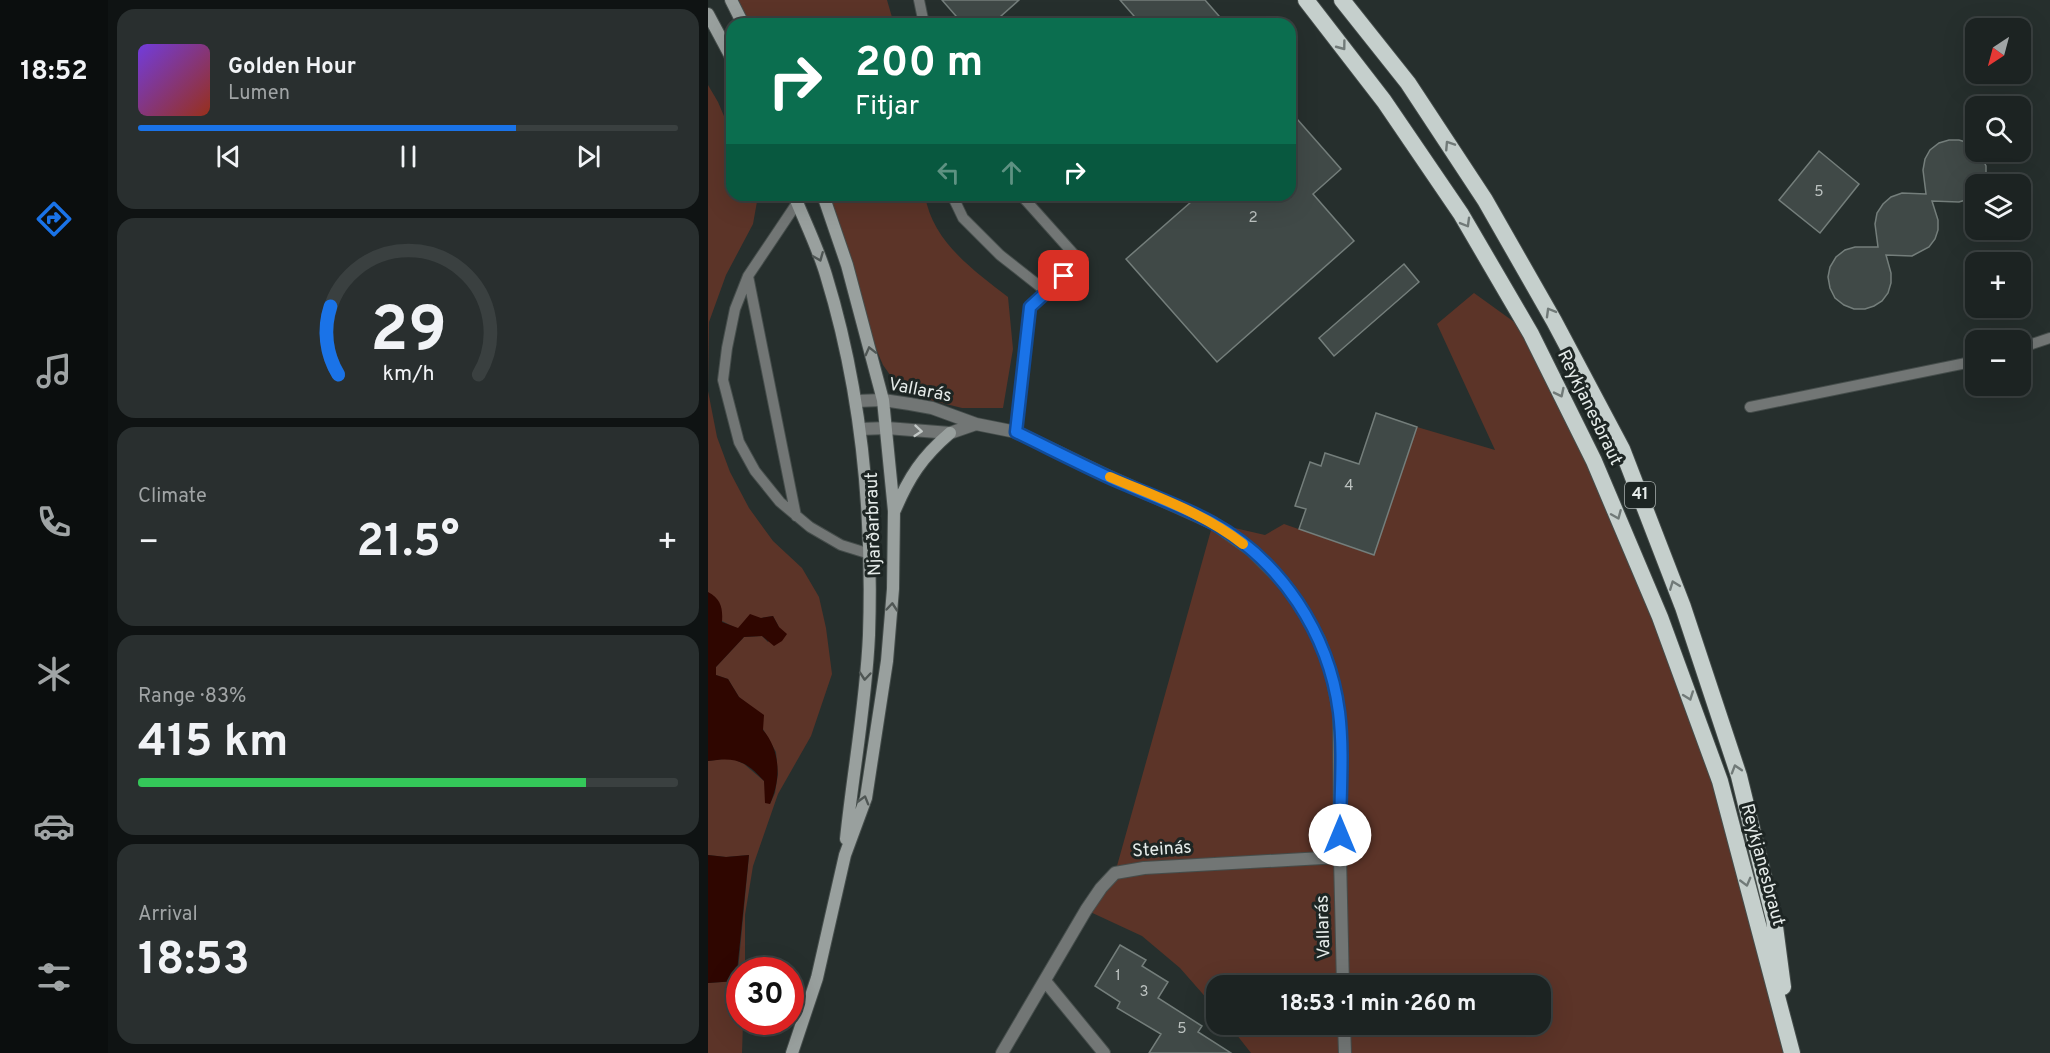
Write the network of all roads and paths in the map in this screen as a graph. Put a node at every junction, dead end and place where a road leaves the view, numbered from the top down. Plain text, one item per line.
1 (731, 0) edge
2 (919, 0) edge
3 (1306, 0) edge
4 (1342, 0) edge
5 (708, 14) edge
6 (740, 18) edge
7 (923, 18) edge
8 (726, 48) edge
9 (795, 201) edge
10 (797, 201) edge
11 (825, 201) edge
12 (955, 201) edge
13 (1026, 201) edge
14 (748, 276) junction
15 (1047, 292) junction
16 (2050, 338) edge
17 (2031, 344) edge
18 (1965, 363) edge
19 (883, 400) junction
20 (856, 401) junction
21 (1750, 406) dead end
22 (976, 424) junction
23 (887, 428) junction
24 (860, 429) junction
25 (1016, 432) junction
26 (950, 433) junction
27 (894, 511) junction
28 (796, 516) junction
29 (870, 554) junction
30 (845, 855) junction
31 (1340, 857) junction
32 (1343, 975) edge
33 (1046, 981) junction
34 (1344, 1035) edge
35 (792, 1053) edge
36 (1002, 1053) edge
37 (1104, 1053) edge
38 (1345, 1053) edge
39 (1793, 1053) edge

1 - 6 main road
2 - 7 lane
3 -> 39 highway, Reykjanesbraut / 41
39 -> 4 highway, Reykjanesbraut / 41
5 - 8 main road
9 - 14 lane
10 -> 20 main road, Njarðarbraut
19 -> 11 main road, Njarðarbraut
12 - 15 lane
13 - 15 lane
14 - 28 lane
14 - 28 lane
15 - 25 lane
16 - 17 lane
18 - 21 lane
19 - 20 street, Vallarás
19 - 22 street, Vallarás
19 - 23 main road, Njarðarbraut
20 - 24 main road, Njarðarbraut
22 - 25 street, Vallarás
22 - 26 street, Vallarás
23 - 24 street, Vallarás
23 -> 26 street, Vallarás
23 - 27 main road, Njarðarbraut
24 - 29 main road, Njarðarbraut
25 - 31 street, Vallarás
26 - 27 main road
30 -> 27 main road, Njarðarbraut
28 - 29 lane
29 -> 30 main road, Njarðarbraut
30 - 35 main road, Njarðarbraut
31 - 32 street, Vallarás
31 - 33 street, Steinás
33 - 36 street, Steinás
33 - 37 street
34 - 38 street

